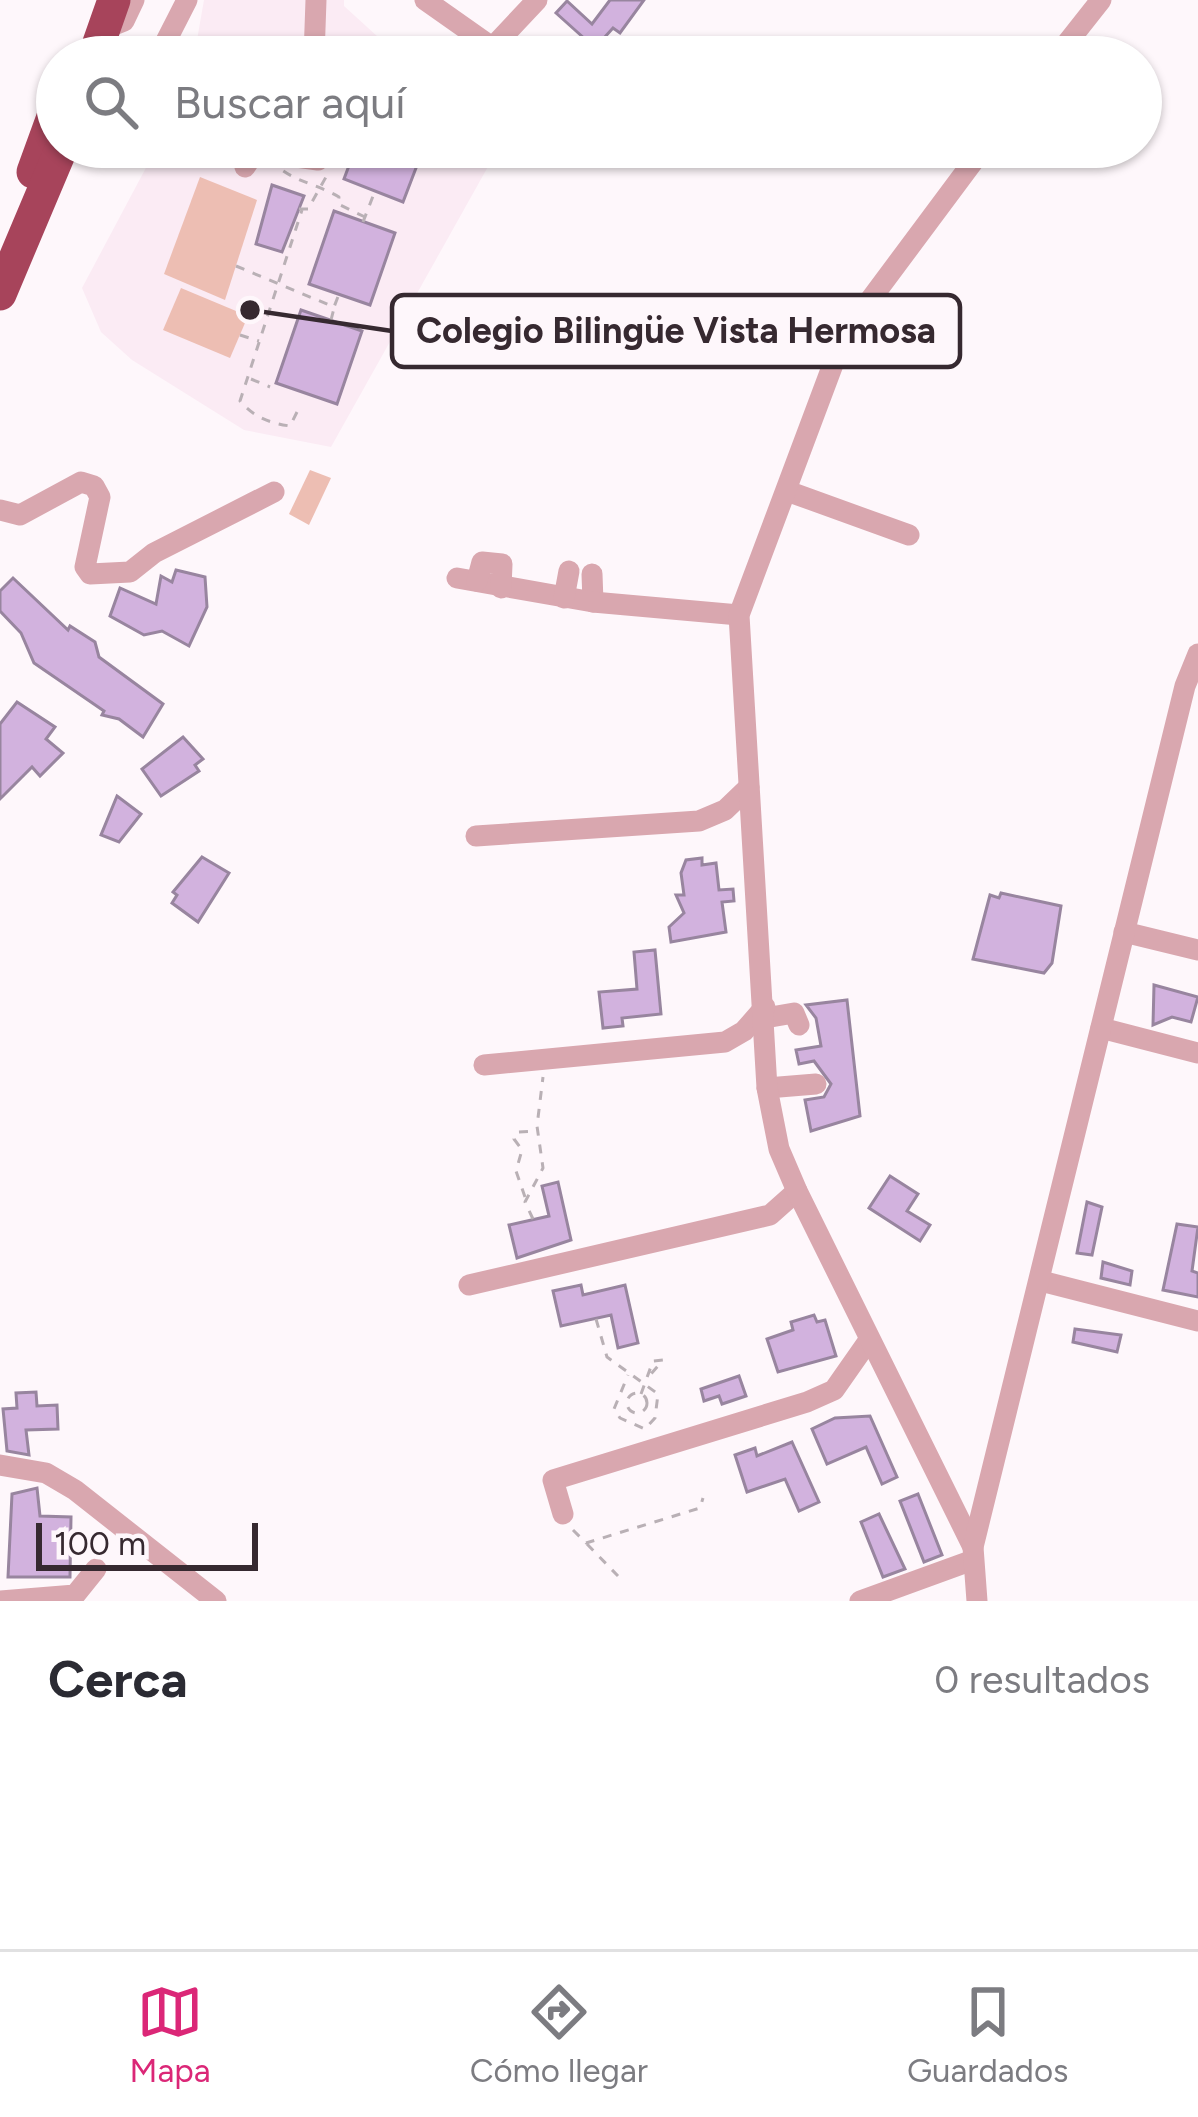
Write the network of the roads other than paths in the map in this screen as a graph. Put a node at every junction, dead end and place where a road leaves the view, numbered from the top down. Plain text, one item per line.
1 (134, 0) edge
2 (187, 0) edge
3 (316, 0) edge
4 (425, 0) edge
5 (537, 0) edge
6 (1101, 0) edge
7 (102, 21) edge
8 (166, 36) edge
9 (315, 36) edge
10 (477, 36) edge
11 (511, 36) edge
12 (1072, 36) edge
13 (36, 160) edge
14 (53, 168) edge
15 (968, 168) edge
16 (0, 253) edge
17 (0, 294) edge
18 (274, 491) dead end
19 (787, 491) junction
20 (0, 510) edge
21 (908, 535) dead end
22 (467, 580) dead end
23 (564, 598) junction
24 (592, 602) junction
25 (739, 615) junction
26 (1198, 654) edge
27 (748, 787) junction
28 (476, 836) dead end
29 (1124, 932) junction
30 (1198, 950) edge
31 (765, 1012) junction
32 (799, 1025) dead end
33 (1101, 1028) junction
34 (1198, 1053) edge
35 (484, 1065) dead end
36 (816, 1084) dead end
37 (767, 1088) junction
38 (797, 1191) junction
39 (1041, 1281) junction
40 (469, 1285) dead end
41 (1198, 1321) edge
42 (869, 1340) junction
43 (0, 1465) edge
44 (563, 1514) road end
45 (973, 1554) junction
46 (96, 1569) dead end
47 (0, 1601) edge
48 (216, 1601) edge
49 (860, 1601) edge
50 (977, 1601) edge

1 - 7 street
2 - 8 street
3 - 9 street
4 - 10 street
5 - 11 street
6 - 12 street
13 - 16 highway
14 - 17 highway
15 - 19 street
18 - 20 street
19 - 21 street
19 - 25 street
22 - 23 street
23 - 24 street
23 - 24 street
24 - 25 street
25 - 27 street
26 - 29 street
27 - 28 street
27 - 31 street
29 - 30 street
29 - 33 street
31 - 32 street
31 - 35 street
31 - 37 street
33 - 34 street
33 - 39 street
36 - 37 street
37 - 38 street
38 - 40 street
38 - 42 street
39 - 41 street
39 - 45 street
42 - 44 street
42 - 45 street
43 - 48 street
45 - 49 street
45 - 50 street
46 - 47 street

